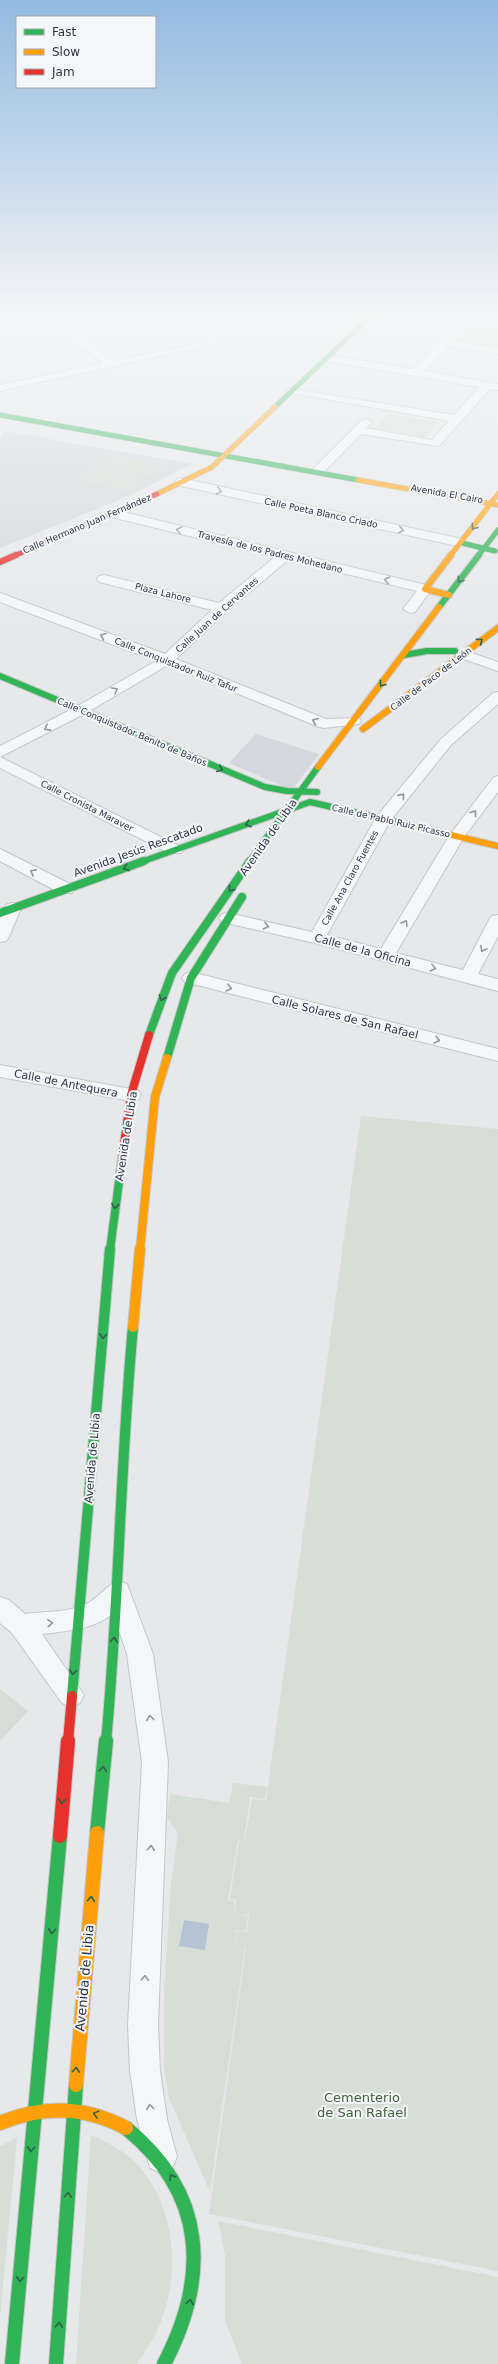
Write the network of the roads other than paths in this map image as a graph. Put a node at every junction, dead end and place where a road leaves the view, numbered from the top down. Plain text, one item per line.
1 (14, 424) edge
2 (48, 424) edge
3 (256, 424) edge
4 (363, 424) edge
5 (452, 424) edge
6 (357, 430) junction
7 (221, 458) junction
8 (318, 471) junction
9 (181, 482) junction
10 (498, 494) edge
11 (493, 505) edge
12 (115, 514) junction
13 (498, 530) edge
14 (462, 543) junction
15 (484, 549) junction
16 (495, 552) edge
17 (284, 556) junction
18 (0, 562) edge
19 (104, 579) dead end
20 (425, 590) junction
21 (449, 595) junction
22 (0, 597) edge
23 (222, 608) junction
24 (410, 609) dead end
25 (498, 628) edge
26 (421, 632) junction
27 (430, 640) junction
28 (459, 652) junction
29 (402, 657) junction
30 (414, 658) junction
31 (166, 660) junction
32 (498, 667) edge
33 (436, 675) junction
34 (0, 676) edge
35 (498, 696) edge
36 (382, 703) dead end
37 (81, 710) junction
38 (358, 728) junction
39 (0, 752) edge
40 (0, 762) edge
41 (498, 781) edge
42 (265, 787) junction
43 (319, 789) joint
44 (300, 792) junction
45 (310, 802) junction
46 (280, 805) junction
47 (301, 814) dead end
48 (383, 819) junction
49 (457, 836) junction
50 (498, 846) edge
51 (175, 850) junction
52 (0, 854) edge
53 (250, 886) dead end
54 (66, 889) junction
55 (6, 911) edge
56 (228, 918) junction
57 (498, 920) edge
58 (0, 937) edge
59 (317, 938) junction
60 (384, 956) junction
61 (468, 977) junction
62 (192, 978) junction
63 (498, 985) edge
64 (498, 1055) edge
65 (0, 1071) edge
66 (131, 1095) junction
67 (118, 1592) junction
68 (0, 1608) edge
69 (78, 1619) junction
70 (21, 1625) junction
71 (71, 1695) junction
72 (74, 2109) junction
73 (35, 2111) junction
74 (0, 2123) edge
75 (161, 2159) junction
76 (12, 2364) edge
77 (56, 2364) edge
78 (164, 2364) edge

1 - 7 main road, Avenida El Cairo
2 - 7 main road, Avenida El Cairo
3 - 7 main road, Calle Hermano Juan Fernández
4 - 6 street
5 - 6 street
6 - 8 street
7 - 8 main road, Avenida El Cairo
7 - 9 main road, Calle Hermano Juan Fernández
7 - 11 main road, Avenida El Cairo
8 - 11 main road, Avenida El Cairo
9 - 12 main road, Calle Hermano Juan Fernández
9 -> 14 street, Calle Poeta Blanco Criado
10 - 11 main road
11 -> 14 main road
17 -> 12 street, Travesía de los Padres Mohedano
12 - 18 main road, Calle Hermano Juan Fernández
13 - 15 main road, Avenida de Libia
14 - 15 main road
14 - 20 main road
15 - 16 main road
15 -> 21 main road, Avenida de Libia
20 -> 17 street, Travesía de los Padres Mohedano
17 - 23 street, Calle Juan de Cervantes
19 - 23 street, Plaza Lahore
20 - 21 main road
20 - 24 street
21 - 26 main road, Avenida de Libia
31 -> 22 street, Calle Conquistador Ruiz Tafur
23 - 31 street, Calle Juan de Cervantes
28 -> 25 main road, Calle de Paco de León
26 - 27 main road
26 - 29 main road, Avenida de Libia
27 - 28 main road
27 - 30 main road
28 - 30 main road
28 - 32 street
28 - 33 main road, Calle de Paco de León
29 - 30 main road
29 -> 38 main road, Avenida de Libia
30 - 33 main road
37 -> 31 street, Calle Juan de Cervantes
38 -> 31 street, Calle Conquistador Ruiz Tafur
33 - 38 main road, Calle de Paco de León
34 - 37 main road, Calle Conquistador Benito de Baños
48 -> 35 street, Calle Ana Claro Fuentes
36 - 38 main road, Avenida de Libia
37 -> 39 street, Calle Juan de Cervantes
37 -> 42 main road, Calle Conquistador Benito de Baños
38 - 44 main road, Avenida de Libia
40 - 51 street, Calle Cronista Maraver
49 -> 41 street
42 - 44 main road, Calle Conquistador Benito de Baños
42 - 46 main road, Calle Conquistador Benito de Baños
43 - 44 main road, Calle Conquistador Benito de Baños
43 - 45 main road, Avenida de Libia
44 - 46 main road, Avenida de Libia
45 - 46 main road
45 - 47 main road, Avenida de Libia
45 - 48 main road, Calle de Pablo Ruiz Picasso
46 -> 51 main road, Avenida Jesús Rescatado
46 -> 66 main road, Avenida de Libia
48 - 49 main road, Calle de Pablo Ruiz Picasso
48 - 59 street, Calle Ana Claro Fuentes
49 - 50 main road, Calle de Pablo Ruiz Picasso
60 -> 49 street
51 -> 54 main road, Avenida Jesús Rescatado
54 -> 52 street
53 - 56 main road, Avenida de Libia
54 - 55 main road, Avenida Jesús Rescatado
55 - 58 street
56 -> 59 street, Calle de la Oficina
56 - 62 main road, Avenida de Libia
57 -> 61 street
59 - 60 street, Calle de la Oficina
60 -> 61 street, Calle de la Oficina
61 - 63 street, Calle de la Oficina
62 -> 64 street, Calle Solares de San Rafael
62 - 67 main road, Avenida de Libia
65 - 66 street, Calle de Antequera
66 -> 69 main road, Avenida de Libia
67 - 69 street
72 -> 67 main road, Avenida de Libia
75 -> 67 street, Avenida de Libia
68 - 70 street
70 -> 69 street
69 -> 71 main road, Avenida de Libia
70 - 71 street
71 -> 73 main road, Avenida de Libia
72 - 73 main road
75 -> 72 main road
77 -> 72 main road, Avenida de Libia
73 - 74 main road
73 -> 76 main road, Avenida de Libia
78 -> 75 main road

